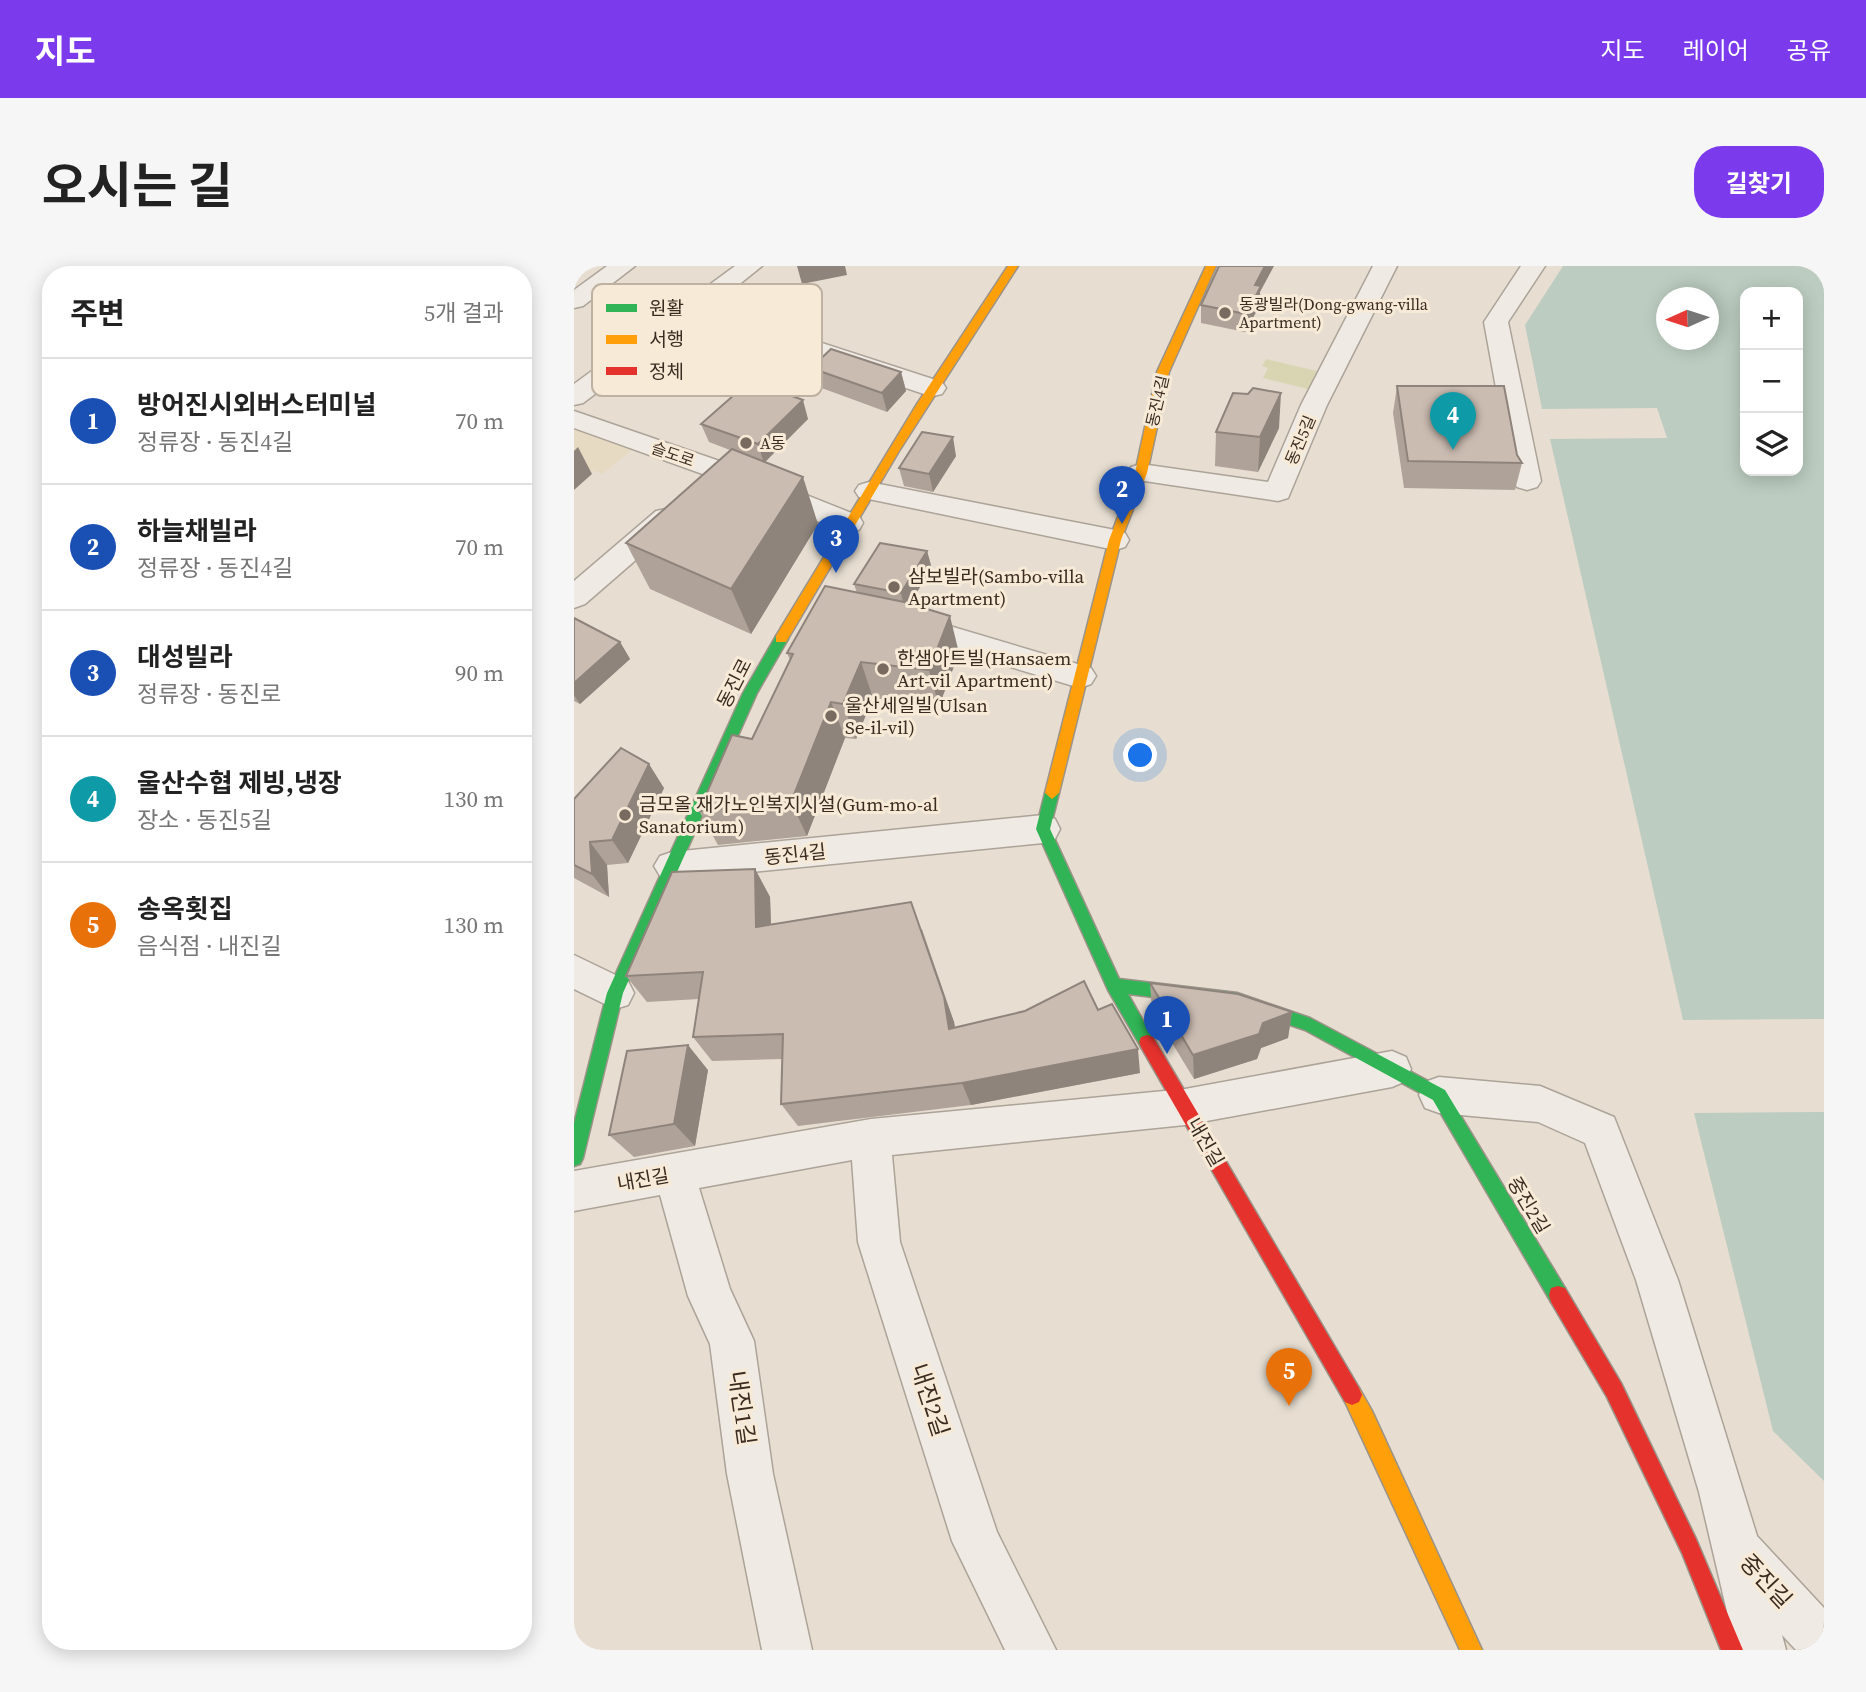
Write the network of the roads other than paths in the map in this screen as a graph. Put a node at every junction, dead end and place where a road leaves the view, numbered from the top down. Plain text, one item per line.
1 (623, 266) edge
2 (750, 266) edge
3 (1013, 266) edge
4 (1211, 266) edge
5 (1385, 266) edge
6 (1533, 266) edge
7 (595, 284) edge
8 (726, 284) edge
9 (822, 352) edge
10 (592, 384) edge
11 (933, 388) junction
12 (574, 397) edge
13 (574, 419) edge
14 (1141, 473) junction
15 (1527, 481) dead end
16 (704, 486) junction
17 (869, 491) junction
18 (849, 523) junction
19 (1115, 540) junction
20 (574, 597) edge
21 (878, 619) edge
22 (1080, 676) junction
23 (1043, 829) junction
24 (673, 866) junction
25 (574, 971) edge
26 (1115, 985) junction
27 (615, 993) junction
28 (1392, 1069) junction
29 (1439, 1095) junction
30 (1185, 1107) junction
31 (871, 1138) junction
32 (574, 1157) edge
33 (674, 1173) junction
34 (574, 1191) edge
35 (1736, 1549) junction
36 (1824, 1644) edge
37 (787, 1650) edge
38 (1031, 1650) edge
39 (1471, 1650) edge
40 (1732, 1650) edge
41 (1761, 1650) edge

1 - 7 street
2 - 8 street
3 - 11 street, 동진로
4 - 14 street, 동진4길
5 - 14 street, 동진5길
6 - 15 street
9 - 11 street
10 - 12 street
11 - 17 street, 동진로
13 - 16 street, 슬도로
14 - 19 street, 동진4길
16 - 18 street, 슬도로
16 - 20 street
17 - 18 street, 동진로
17 - 19 street
18 - 24 street, 동진로
19 - 22 street, 동진4길
21 - 22 street
22 - 23 street, 동진4길
23 - 24 street, 동진4길
23 - 26 street
24 - 27 street, 동진로
25 - 27 street
26 - 28 street
26 - 30 street
27 - 32 street, 동진로
28 - 29 street
28 - 30 street
29 - 35 street
29 - 40 street, 중진2길
30 - 31 street, 내진길
30 - 39 street, 내진길
31 - 33 street, 내진길
31 - 38 street, 내진2길
33 - 34 street, 내진길
33 - 37 street, 내진1길
35 - 36 street, 중진길
35 - 41 street

